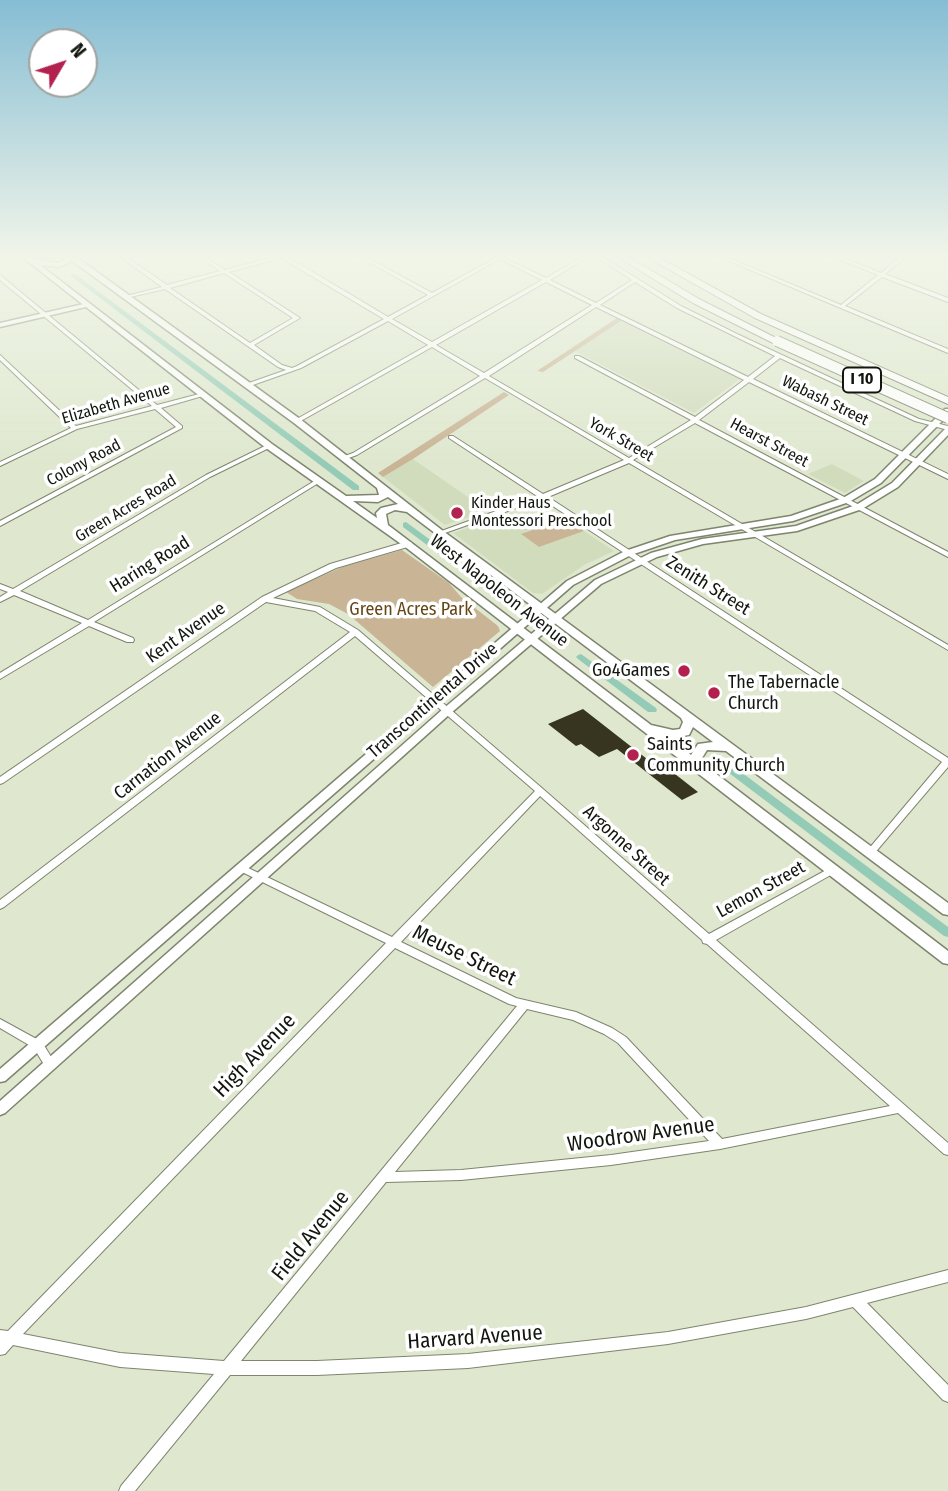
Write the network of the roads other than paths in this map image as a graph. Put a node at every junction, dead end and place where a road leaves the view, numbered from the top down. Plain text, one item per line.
1 (58, 326) edge
2 (114, 326) edge
3 (167, 326) edge
4 (222, 326) edge
5 (284, 326) edge
6 (375, 326) edge
7 (399, 326) edge
8 (466, 326) edge
9 (563, 326) edge
10 (637, 326) edge
11 (717, 326) edge
12 (745, 326) edge
13 (778, 326) edge
14 (886, 326) edge
15 (250, 345) junction
16 (433, 345) junction
17 (948, 351) edge
18 (779, 356) junction
19 (0, 357) edge
20 (577, 357) dead end
21 (293, 369) junction
22 (484, 376) junction
23 (749, 380) junction
24 (248, 385) junction
25 (203, 395) junction
26 (948, 401) edge
27 (157, 406) junction
28 (948, 411) edge
29 (948, 418) edge
30 (695, 419) junction
31 (298, 421) junction
32 (935, 424) junction
33 (75, 428) junction
34 (948, 429) edge
35 (451, 437) dead end
36 (269, 446) junction
37 (904, 455) junction
38 (344, 458) junction
39 (628, 460) junction
40 (917, 462) junction
41 (0, 464) edge
42 (948, 477) edge
43 (318, 481) junction
44 (381, 487) junction
45 (341, 496) junction
46 (541, 497) junction
47 (846, 500) junction
48 (859, 508) junction
49 (409, 509) junction
50 (0, 524) edge
51 (383, 526) junction
52 (741, 526) junction
53 (440, 533) junction
54 (754, 534) junction
55 (408, 544) junction
56 (628, 553) junction
57 (948, 555) edge
58 (640, 561) junction
59 (0, 586) edge
60 (15, 592) junction
61 (265, 599) junction
62 (0, 600) edge
63 (541, 608) junction
64 (555, 617) junction
65 (88, 622) junction
66 (517, 628) junction
67 (355, 632) junction
68 (530, 639) junction
69 (130, 640) dead end
70 (948, 648) edge
71 (0, 677) edge
72 (434, 699) junction
73 (447, 710) junction
74 (686, 716) junction
75 (640, 722) junction
76 (735, 752) junction
77 (948, 761) edge
78 (701, 769) junction
79 (0, 781) edge
80 (540, 791) junction
81 (870, 853) junction
82 (241, 868) junction
83 (833, 870) junction
84 (261, 878) junction
85 (0, 905) edge
86 (948, 910) edge
87 (707, 940) junction
88 (392, 942) junction
89 (948, 959) edge
90 (524, 1005) junction
91 (0, 1023) edge
92 (38, 1045) junction
93 (50, 1065) junction
94 (0, 1077) edge
95 (901, 1108) junction
96 (0, 1109) edge
97 (720, 1144) junction
98 (948, 1150) edge
99 (384, 1177) junction
100 (948, 1276) edge
101 (855, 1300) junction
102 (3, 1341) edge
103 (228, 1368) junction
104 (948, 1395) edge
105 (126, 1491) edge

1 - 27 street
2 - 25 main road, West Napoleon Avenue
3 - 24 main road, West Napoleon Avenue
4 - 15 street
5 - 15 street
6 - 21 street
7 - 16 street, York Street
8 - 16 street
9 - 22 street
10 - 23 street, Wabash Street
11 - 18 street
12 - 29 highway, I 10, bridge
13 - 26 highway, I 10
14 - 17 street
15 - 21 street
16 - 22 street, York Street
16 - 31 street
18 - 23 street
18 - 32 street
19 - 33 street
20 - 30 street, Hearst Street
21 - 24 street
22 - 38 street
22 - 39 street, York Street
23 - 30 street
23 - 37 street, Wabash Street
24 - 31 main road, West Napoleon Avenue
25 - 27 street, Elizabeth Avenue
25 - 36 main road, West Napoleon Avenue
27 - 33 street, Elizabeth Avenue
27 - 50 street, Colony Road
28 - 32 street, Transcontinental Drive
30 - 39 street
30 - 47 street, Hearst Street
31 - 38 main road, West Napoleon Avenue
32 - 34 street
32 - 37 street, Transcontinental Drive
33 - 41 street, Elizabeth Avenue
34 - 40 street, Transcontinental Drive
35 - 46 street, Zenith Street
36 - 43 main road, West Napoleon Avenue
36 - 60 street, Green Acres Road
37 - 40 street, Wabash Street
37 - 47 street, Transcontinental Drive
38 - 44 main road, West Napoleon Avenue
39 - 46 street
39 - 52 street, York Street
40 - 42 street, Wabash Street
40 - 48 street, Transcontinental Drive
43 - 45 main road, West Napoleon Avenue
43 - 65 street, Haring Road
44 - 45 main road
44 - 49 main road, West Napoleon Avenue
45 - 51 main road, West Napoleon Avenue
46 - 53 street
46 - 56 street, Zenith Street
47 - 48 street, Hearst Street
47 - 52 street, Transcontinental Drive
48 - 54 street, Transcontinental Drive
48 - 57 street, Hearst Street
49 - 51 main road
49 - 53 main road, West Napoleon Avenue
51 - 55 main road, West Napoleon Avenue
52 - 54 street, York Street
52 - 56 street, Transcontinental Drive
53 - 63 main road, West Napoleon Avenue
54 - 58 street, Transcontinental Drive
54 - 70 street, York Street
55 - 61 street, Kent Avenue
55 - 66 main road, West Napoleon Avenue
56 - 58 street, Zenith Street
56 - 63 street, Transcontinental Drive
58 - 64 street, Transcontinental Drive
58 - 77 street, Zenith Street
59 - 60 street
60 - 62 street, Green Acres Road
60 - 65 street
61 - 67 street, Argonne Street
61 - 79 street, Kent Avenue
63 - 64 main road, West Napoleon Avenue
63 - 66 street, Transcontinental Drive
64 - 68 street, Transcontinental Drive
64 - 74 main road, West Napoleon Avenue
65 - 69 street
65 - 71 street, Haring Road
66 - 68 main road, West Napoleon Avenue
66 - 72 street, Transcontinental Drive
67 - 72 street, Argonne Street
67 - 85 street, Carnation Avenue
68 - 73 street, Transcontinental Drive
68 - 75 main road, West Napoleon Avenue
72 - 73 street, Argonne Street
72 - 82 street, Transcontinental Drive
73 - 80 street, Argonne Street
73 - 84 street, Transcontinental Drive
74 - 75 main road
74 - 76 main road, West Napoleon Avenue
75 - 78 main road, West Napoleon Avenue
76 - 78 main road
76 - 81 main road, West Napoleon Avenue
77 - 81 street
78 - 83 main road, West Napoleon Avenue
80 - 87 street, Argonne Street
80 - 88 street, High Avenue
81 - 86 main road, West Napoleon Avenue
82 - 84 street, Meuse Street
82 - 92 street, Transcontinental Drive
83 - 87 street, Lemon Street
83 - 89 main road, West Napoleon Avenue
84 - 88 street, Meuse Street
84 - 93 street, Transcontinental Drive
87 - 95 street, Argonne Street
88 - 90 street, Meuse Street
88 - 102 street, High Avenue
90 - 97 street, Meuse Street
90 - 99 street, Field Avenue
91 - 92 street
92 - 93 street
92 - 94 street, Transcontinental Drive
93 - 96 street, Transcontinental Drive
95 - 97 street, Woodrow Avenue
95 - 98 street, Argonne Street
97 - 99 street, Woodrow Avenue
99 - 103 street, Field Avenue
100 - 101 street, Harvard Avenue
101 - 103 street, Harvard Avenue
101 - 104 street
102 - 103 street, Harvard Avenue
103 - 105 street, Field Avenue

